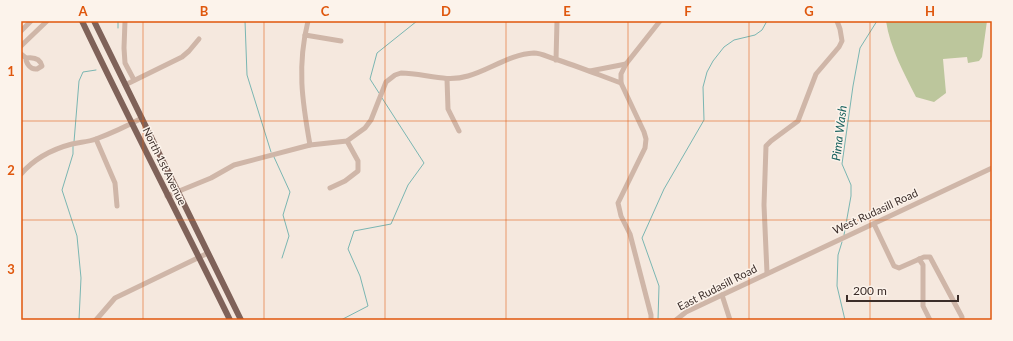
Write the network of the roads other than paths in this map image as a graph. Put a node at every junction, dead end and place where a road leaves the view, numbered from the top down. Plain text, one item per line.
1 (32, 21) edge
2 (47, 21) edge
3 (82, 21) edge
4 (94, 21) edge
5 (125, 21) edge
6 (308, 21) edge
7 (557, 21) edge
8 (660, 21) edge
9 (837, 21) edge
10 (21, 31) edge
11 (305, 35) junction
12 (199, 39) dead end
13 (341, 41) dead end
14 (21, 46) edge
15 (21, 54) edge
16 (26, 58) dead end
17 (556, 60) junction
18 (626, 64) junction
19 (590, 71) junction
20 (447, 79) junction
21 (134, 80) junction
22 (621, 83) junction
23 (125, 85) junction
24 (142, 118) junction
25 (133, 123) junction
26 (459, 131) dead end
27 (96, 139) junction
28 (347, 141) junction
29 (310, 145) junction
30 (992, 168) edge
31 (21, 174) edge
32 (330, 188) dead end
33 (177, 191) junction
34 (167, 196) junction
35 (117, 206) dead end
36 (874, 224) junction
37 (208, 253) junction
38 (199, 256) junction
39 (919, 259) junction
40 (767, 273) junction
41 (722, 295) junction
42 (96, 320) edge
43 (230, 320) edge
44 (240, 320) edge
45 (651, 320) edge
46 (676, 320) edge
47 (730, 320) edge
48 (930, 320) edge
49 (962, 320) edge

1 - 10 street
2 - 14 street
3 - 25 main road, North 1st Avenue
4 - 23 main road, North 1st Avenue
5 - 21 street
6 - 11 street
7 - 17 street
8 - 18 street
9 - 40 street
11 - 13 street
11 - 29 street
12 - 21 street
15 - 16 street
17 - 19 street
17 - 20 street
18 - 19 street
18 - 22 street
19 - 22 street
20 - 26 street
20 - 28 street
21 - 23 street
22 - 45 street
23 - 24 main road, North 1st Avenue
24 - 25 street
24 - 33 main road, North 1st Avenue
25 - 27 street
25 - 34 main road, North 1st Avenue
27 - 31 street
27 - 35 street
28 - 29 street
28 - 32 street
29 - 33 street
30 - 36 street, West Rudasill Road
33 - 34 street
33 - 37 main road, North 1st Avenue
34 - 38 main road, North 1st Avenue
36 - 39 street
36 - 40 street, West Rudasill Road
37 - 38 street
37 - 44 main road, North 1st Avenue
38 - 42 street
38 - 43 main road, North 1st Avenue
39 - 48 street
39 - 49 street
40 - 41 street, East Rudasill Road
41 - 46 street, East Rudasill Road
41 - 47 street

